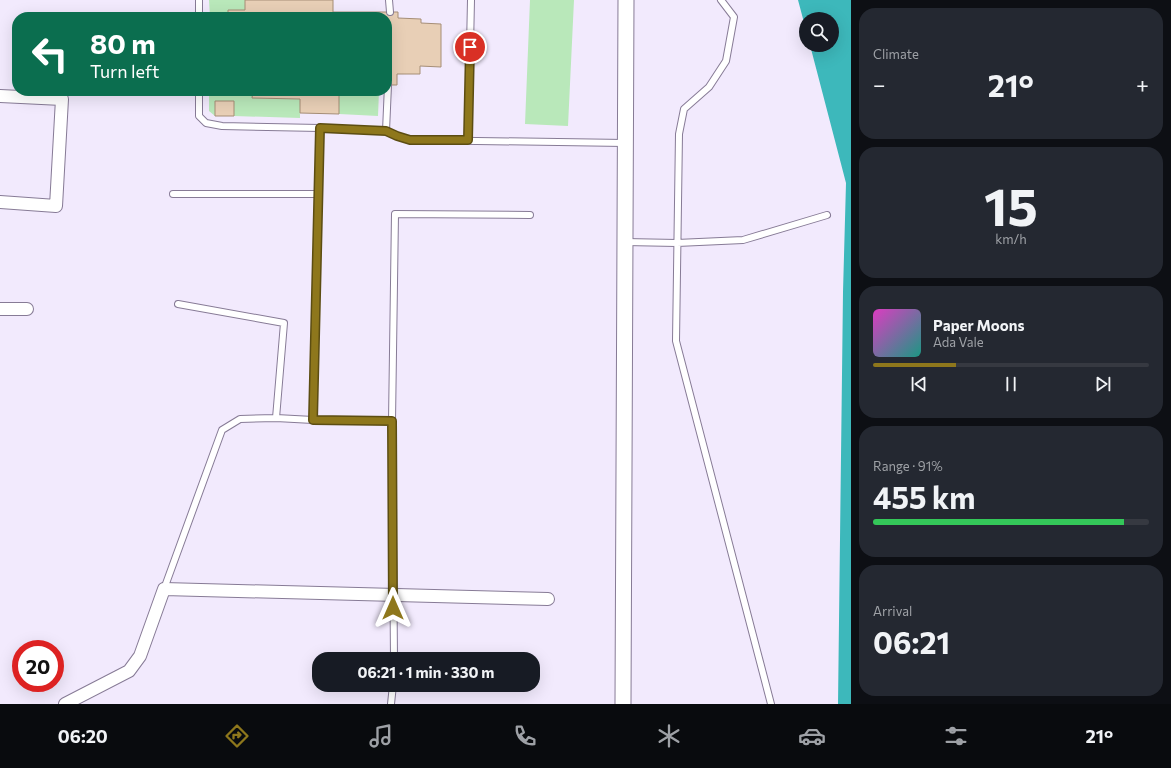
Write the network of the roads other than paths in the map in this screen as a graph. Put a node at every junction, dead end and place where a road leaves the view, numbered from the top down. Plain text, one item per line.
1 (199, 0) edge
2 (389, 0) edge
3 (471, 0) edge
4 (626, 0) edge
5 (721, 0) edge
6 (199, 12) edge
7 (390, 12) dead end
8 (0, 96) edge
9 (199, 96) edge
10 (388, 96) edge
11 (320, 128) junction
12 (386, 131) junction
13 (468, 140) junction
14 (625, 143) junction
15 (173, 194) dead end
16 (318, 194) junction
17 (0, 202) edge
18 (530, 215) dead end
19 (827, 215) dead end
20 (625, 242) junction
21 (677, 243) junction
22 (178, 304) dead end
23 (0, 309) edge
24 (27, 309) dead end
25 (276, 418) junction
26 (313, 420) junction
27 (392, 421) junction
28 (164, 589) junction
29 (393, 595) junction
30 (548, 599) dead end
31 (394, 652) edge
32 (392, 692) edge
33 (65, 704) edge
34 (391, 704) edge
35 (623, 704) edge
36 (771, 704) edge

1 - 6 lane
2 - 7 lane
3 - 13 lane
4 - 14 street
5 - 21 lane
8 - 17 street
9 - 11 lane
10 - 12 lane
11 - 12 lane
11 - 16 lane
12 - 13 lane
13 - 14 lane
14 - 20 street
15 - 16 lane
16 - 26 lane
18 - 27 lane
19 - 21 lane
20 - 21 lane
20 - 35 street
21 - 36 lane
22 - 25 lane
23 - 24 street
25 - 26 lane
25 - 28 lane
26 - 27 lane
27 - 29 lane
28 - 29 street
28 - 33 street
29 - 30 street
29 - 31 lane
32 - 34 lane

